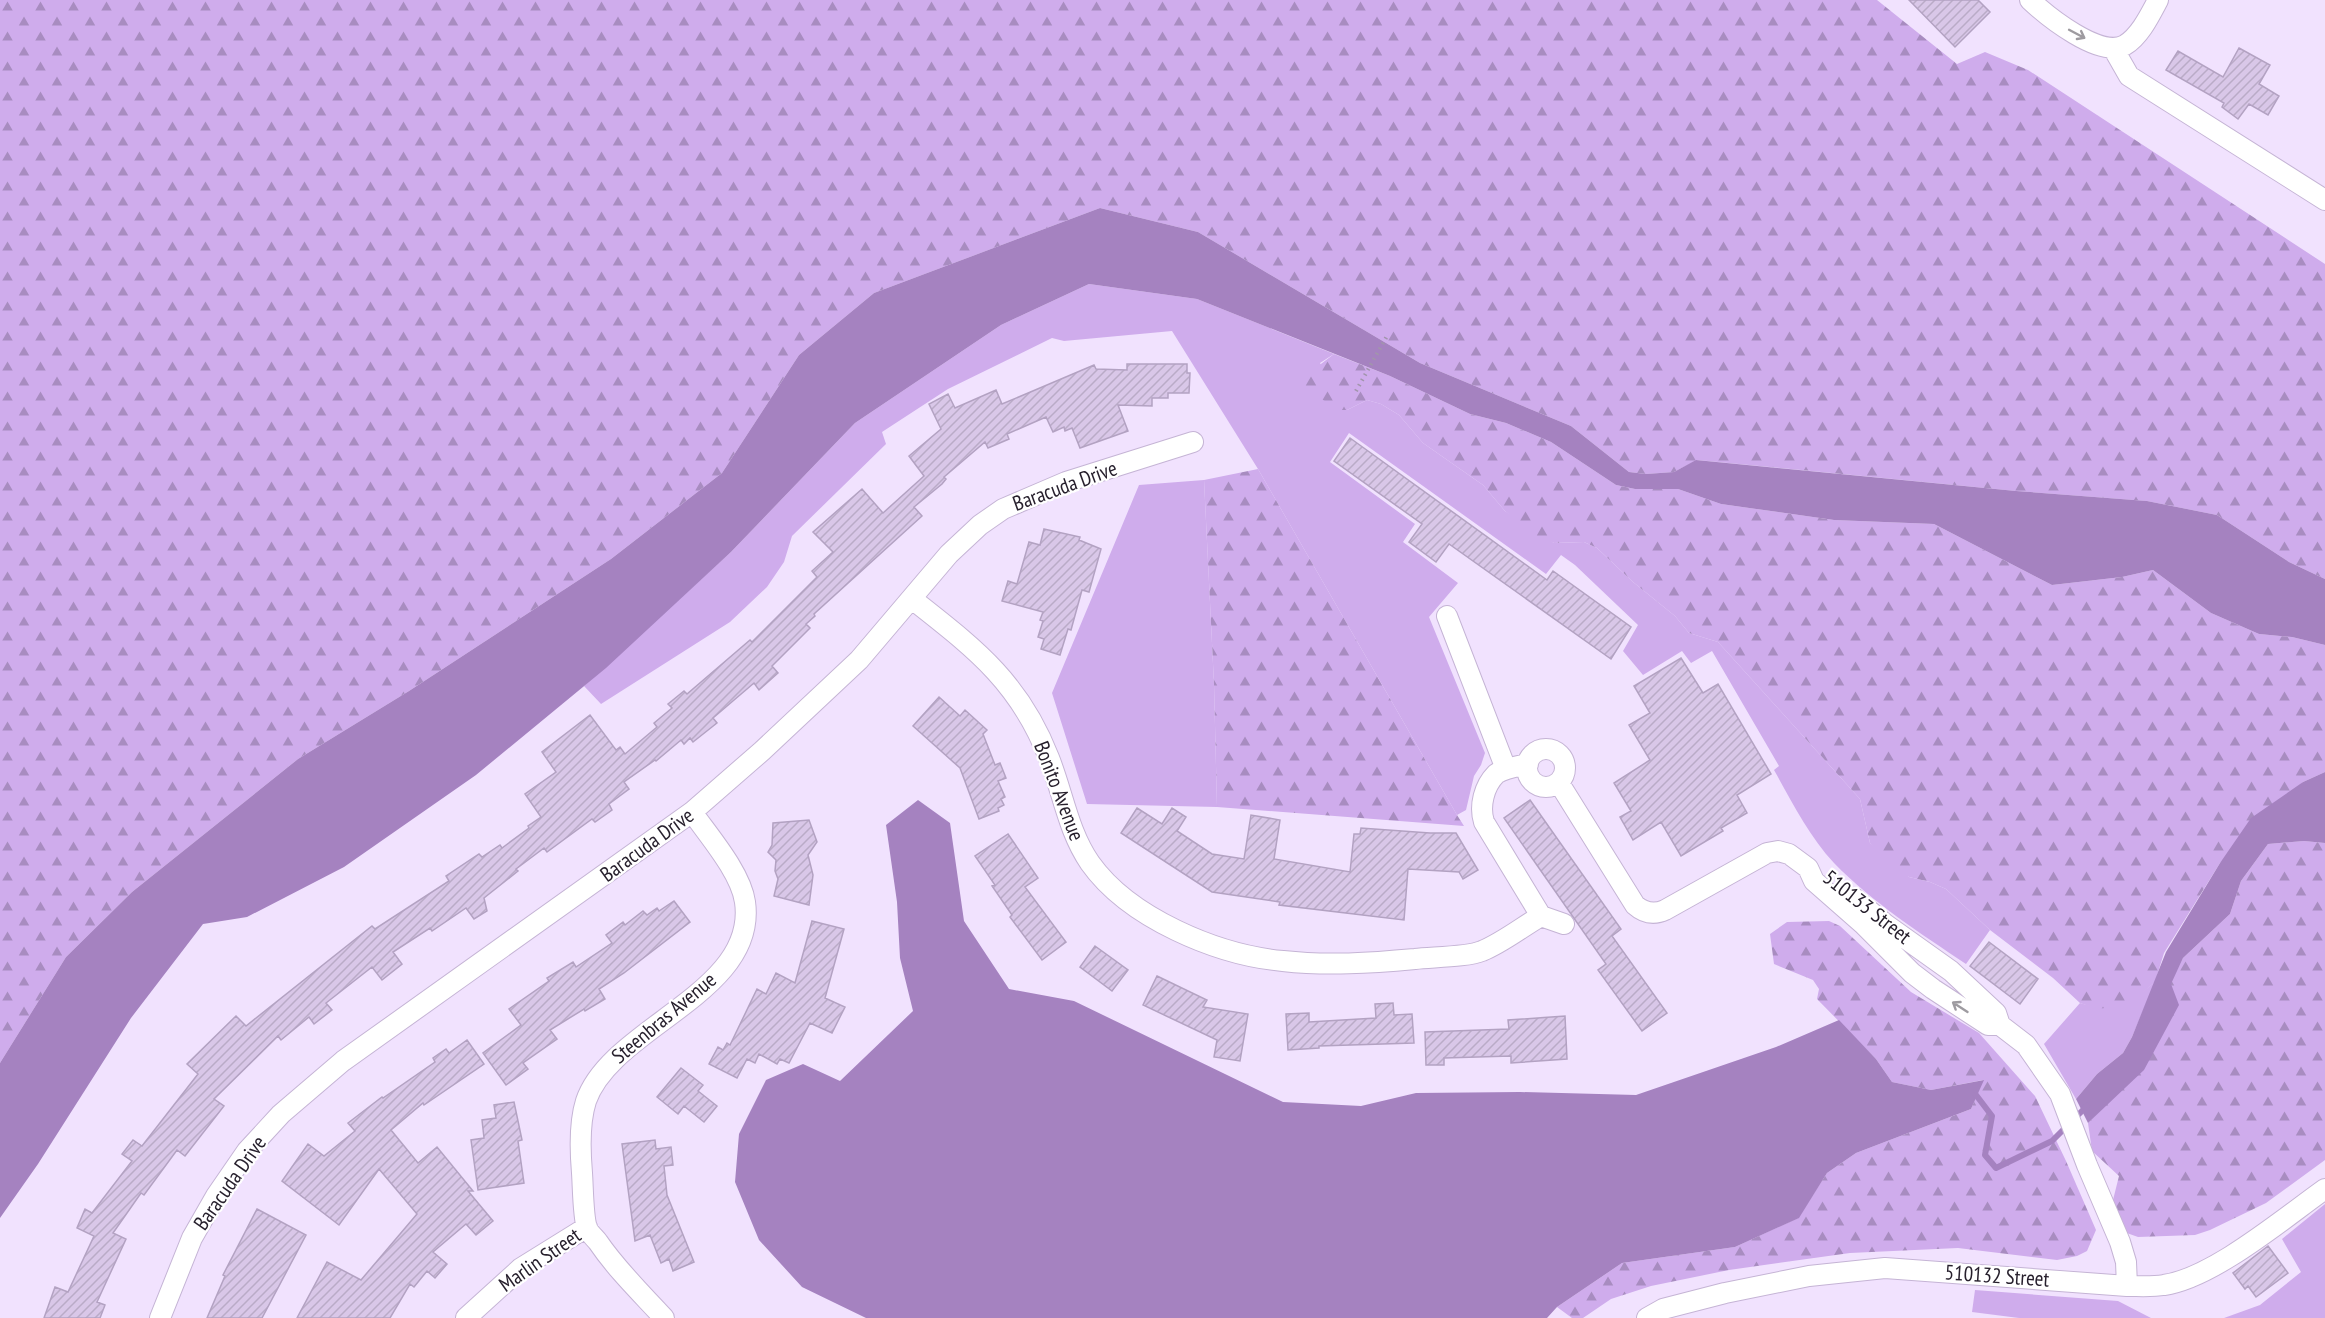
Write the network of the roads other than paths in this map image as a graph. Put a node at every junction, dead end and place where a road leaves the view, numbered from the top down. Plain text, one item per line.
1 (2030, 0) edge
2 (2158, 0) edge
3 (2113, 48) junction
4 (2325, 200) edge
5 (1193, 442) dead end
6 (912, 599) junction
7 (1447, 616) dead end
8 (1528, 764) junction
9 (1506, 770) junction
10 (1559, 783) junction
11 (692, 812) junction
12 (1808, 868) junction
13 (1541, 916) junction
14 (1564, 924) dead end
15 (2000, 1025) junction
16 (2325, 1189) edge
17 (587, 1227) junction
18 (2127, 1286) junction
19 (160, 1318) edge
20 (466, 1318) edge
21 (664, 1318) edge
22 (1647, 1318) edge

1 -> 3 street
2 - 3 street
3 - 4 street
5 - 6 street, Baracuda Drive
6 - 11 street, Baracuda Drive
6 - 13 street, Bonito Avenue
7 - 9 street
8 - 9 street
8 - 10 street
8 - 10 street
9 - 13 street
10 - 12 street
11 - 17 street, Steenbras Avenue
11 - 19 street, Baracuda Drive
12 - 15 street, 510133 Street
15 -> 12 street, 510133 Street
13 - 14 street
15 - 18 street, 510133 Street
16 - 18 street, 510132 Street
17 - 20 street, Marlin Street
17 - 21 street
18 - 22 street, 510132 Street

